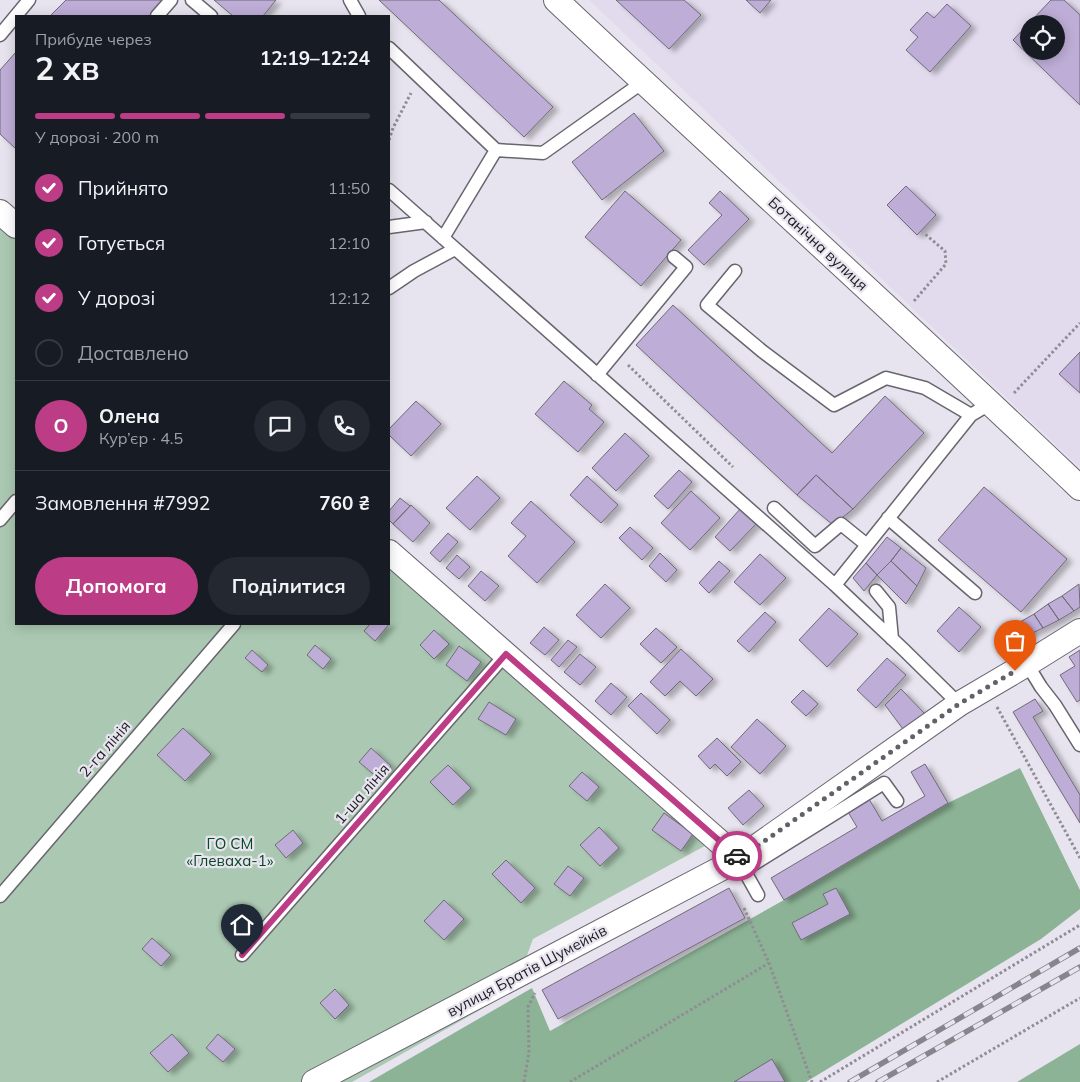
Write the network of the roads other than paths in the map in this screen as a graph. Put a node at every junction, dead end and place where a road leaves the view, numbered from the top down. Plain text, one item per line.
1 (28, 0) edge
2 (171, 0) edge
3 (192, 0) edge
4 (350, 0) edge
5 (556, 0) edge
6 (16, 15) edge
7 (158, 15) edge
8 (211, 15) edge
9 (358, 15) edge
10 (15, 16) edge
11 (0, 35) edge
12 (390, 49) edge
13 (643, 82) junction
14 (496, 150) junction
15 (390, 191) edge
16 (0, 212) edge
17 (426, 222) junction
18 (15, 225) edge
19 (390, 227) edge
20 (443, 238) junction
21 (455, 249) junction
22 (674, 257) dead end
23 (735, 271) dead end
24 (390, 287) edge
25 (597, 375) junction
26 (981, 409) junction
27 (1080, 488) edge
28 (15, 502) edge
29 (774, 508) dead end
30 (888, 518) junction
31 (0, 520) edge
32 (792, 525) junction
33 (783, 539) junction
34 (867, 545) junction
35 (390, 553) edge
36 (835, 585) junction
37 (876, 591) dead end
38 (975, 593) dead end
39 (233, 625) edge
40 (1080, 631) edge
41 (892, 639) junction
42 (506, 654) junction
43 (1027, 664) junction
44 (959, 704) junction
45 (1080, 744) edge
46 (878, 774) junction
47 (897, 801) dead end
48 (748, 858) junction
49 (758, 895) dead end
50 (0, 896) edge
51 (242, 955) dead end
52 (314, 1082) edge

1 - 6 lane
2 - 7 lane
3 - 8 lane
4 - 9 lane
5 - 13 street, Ботанічна вулиця
10 - 11 lane
12 - 14 lane
13 - 14 lane
13 - 26 street, Ботанічна вулиця
14 - 20 lane
15 - 17 lane
16 - 18 street
17 - 19 lane
17 - 20 lane
20 - 21 lane
21 - 24 lane
21 - 25 lane
22 - 25 lane
23 - 26 lane
25 - 33 lane
26 - 27 street, Ботанічна вулиця
26 - 30 lane
28 - 31 lane
29 - 32 lane
30 - 34 lane
30 - 38 lane
32 - 33 lane
32 - 34 lane
33 - 36 lane
34 - 36 lane
35 - 42 street
36 - 41 lane
37 - 41 lane
39 - 50 lane, 2-га лінія
40 - 43 street
41 - 44 lane
42 - 48 street
42 - 51 lane, 1-ша лінія
43 - 44 street
43 - 45 lane
44 - 46 street
46 - 47 lane
46 - 48 street
48 - 49 lane
48 - 52 street, вулиця Братів Шумейків

